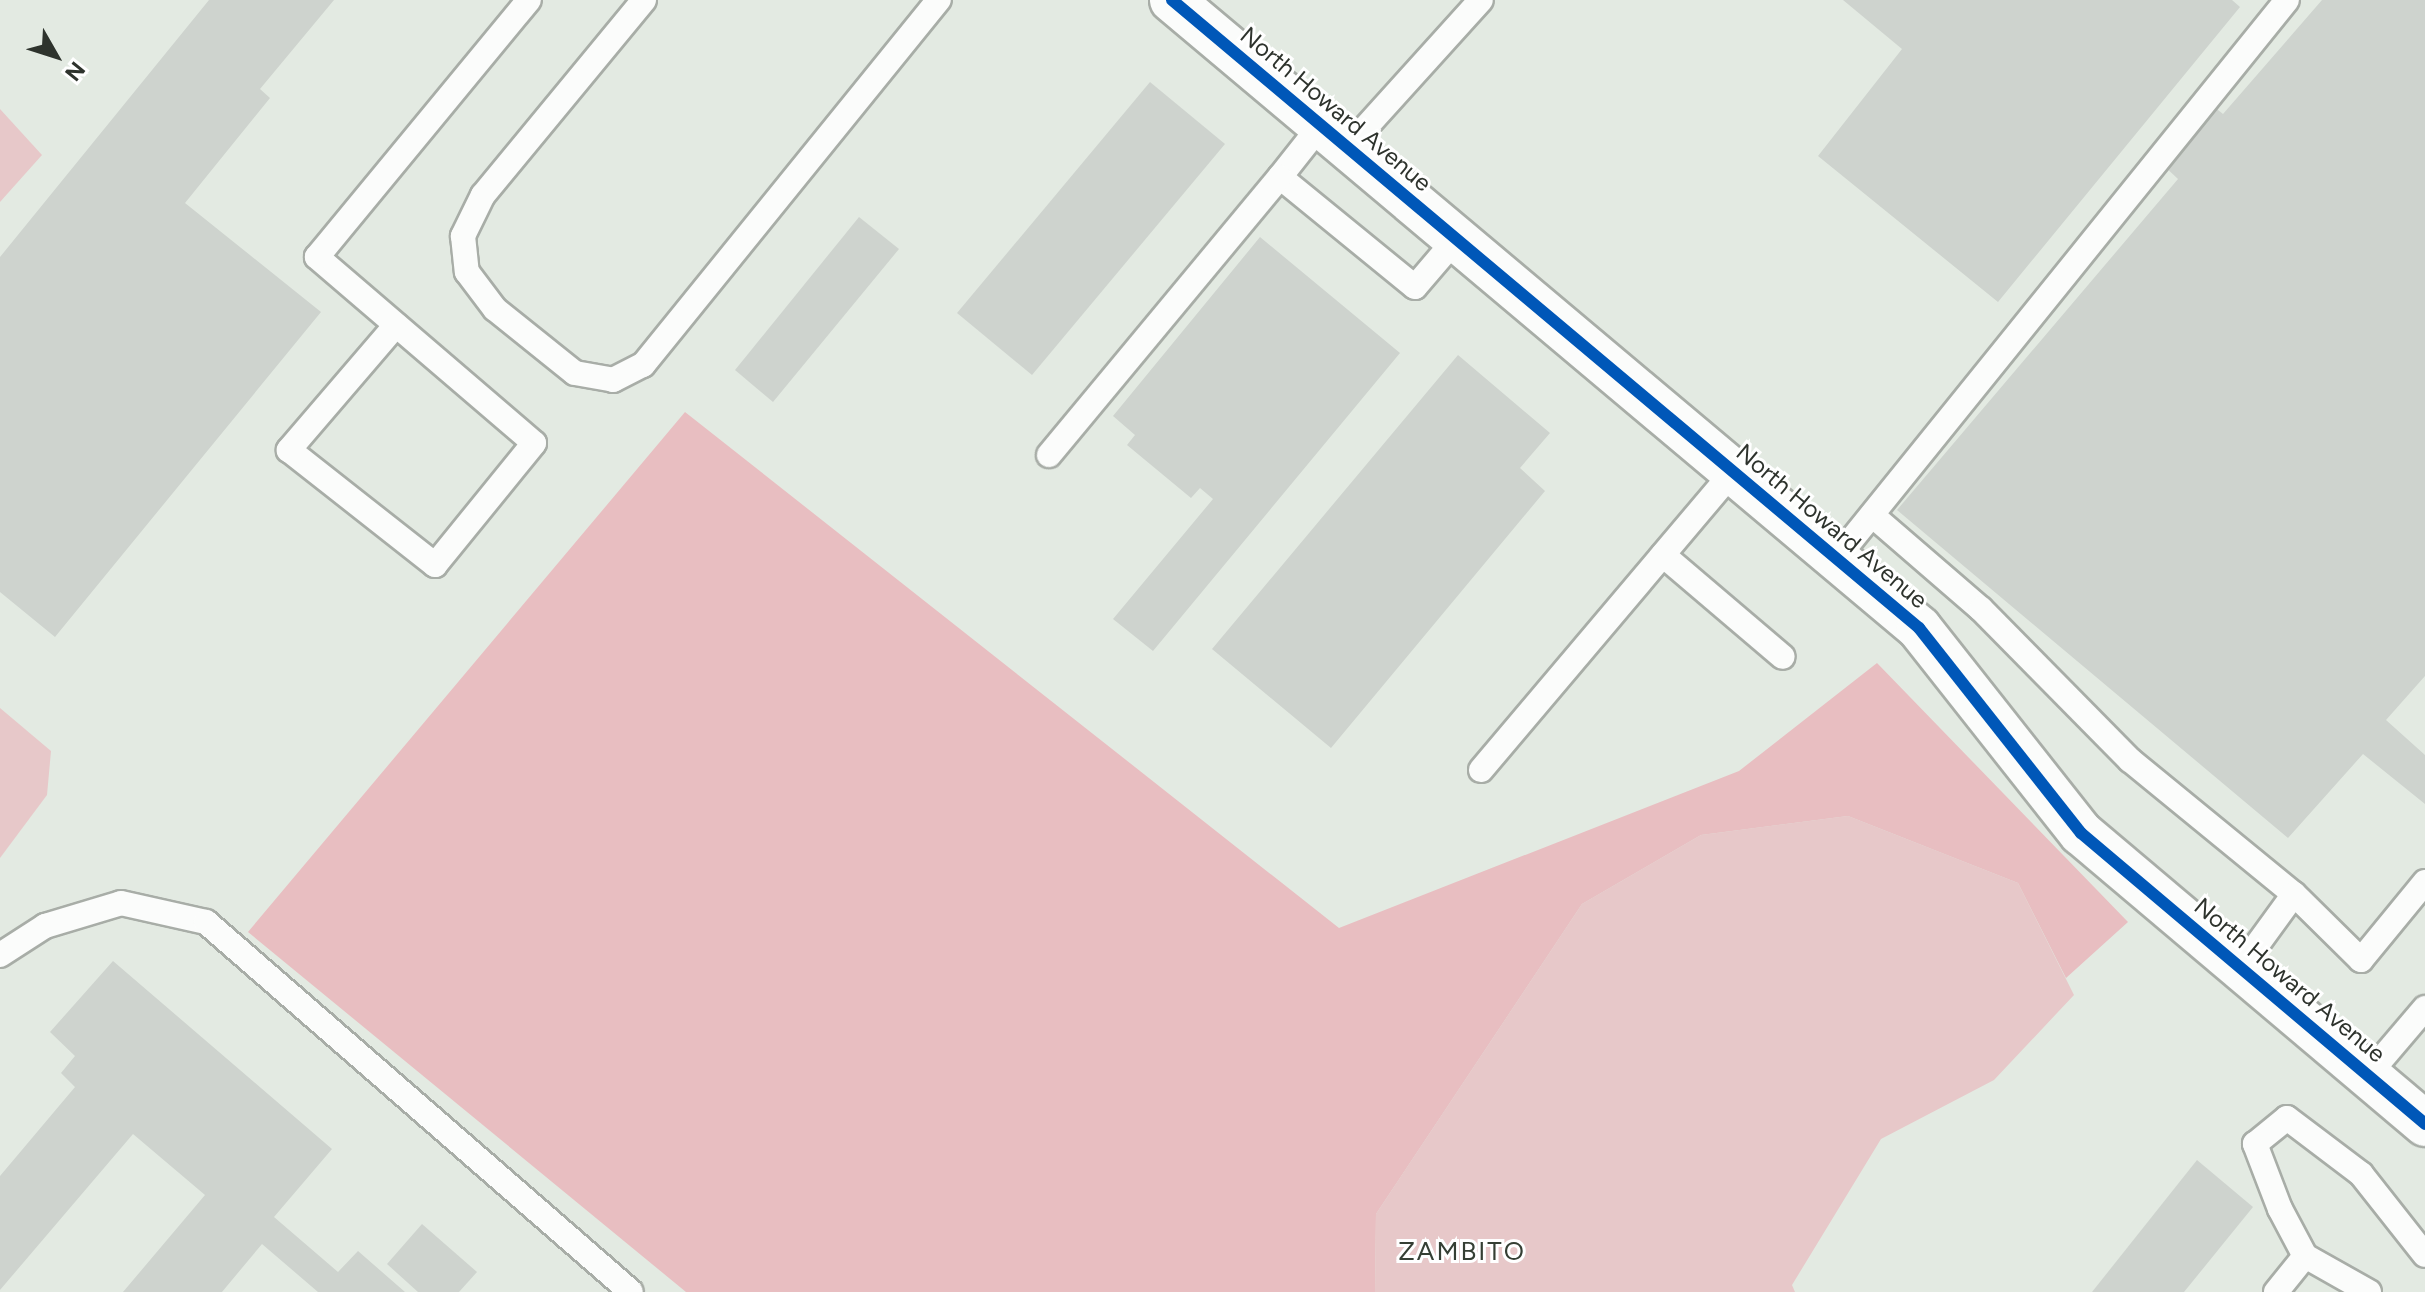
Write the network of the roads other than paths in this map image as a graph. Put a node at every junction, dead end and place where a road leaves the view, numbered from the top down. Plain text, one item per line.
1 (529, 0) edge
2 (644, 0) edge
3 (939, 0) edge
4 (1172, 0) edge
5 (1481, 0) edge
6 (2287, 0) edge
7 (1334, 136) junction
8 (1280, 177) junction
9 (1456, 239) junction
10 (396, 325) junction
11 (1049, 455) dead end
12 (1733, 472) junction
13 (1872, 515) junction
14 (1663, 555) junction
15 (1836, 559) junction
16 (1783, 657) dead end
17 (1481, 770) dead end
18 (2425, 882) edge
19 (2294, 894) junction
20 (0, 955) edge
21 (2241, 967) junction
22 (2425, 1008) edge
23 (2368, 1075) junction
24 (2425, 1124) edge
25 (2425, 1255) edge
26 (2305, 1256) junction
27 (631, 1292) edge
28 (2276, 1292) edge
29 (2369, 1292) edge

1 - 10 lane
2 - 3 lane
4 - 7 street, North Howard Avenue
5 - 7 lane
6 - 13 lane
7 - 8 lane
7 - 9 street, North Howard Avenue
8 - 9 lane
8 - 11 lane
9 - 12 street, North Howard Avenue
10 - 10 lane
12 - 14 lane
12 - 15 street, North Howard Avenue
13 - 15 lane
13 - 19 lane
14 - 16 lane
14 - 17 lane
15 - 21 street, North Howard Avenue
18 - 19 lane
19 - 21 lane
20 - 27 lane
21 - 23 street, North Howard Avenue
22 - 23 lane
23 - 24 street, North Howard Avenue
25 - 26 lane
26 - 28 lane
26 - 29 lane

